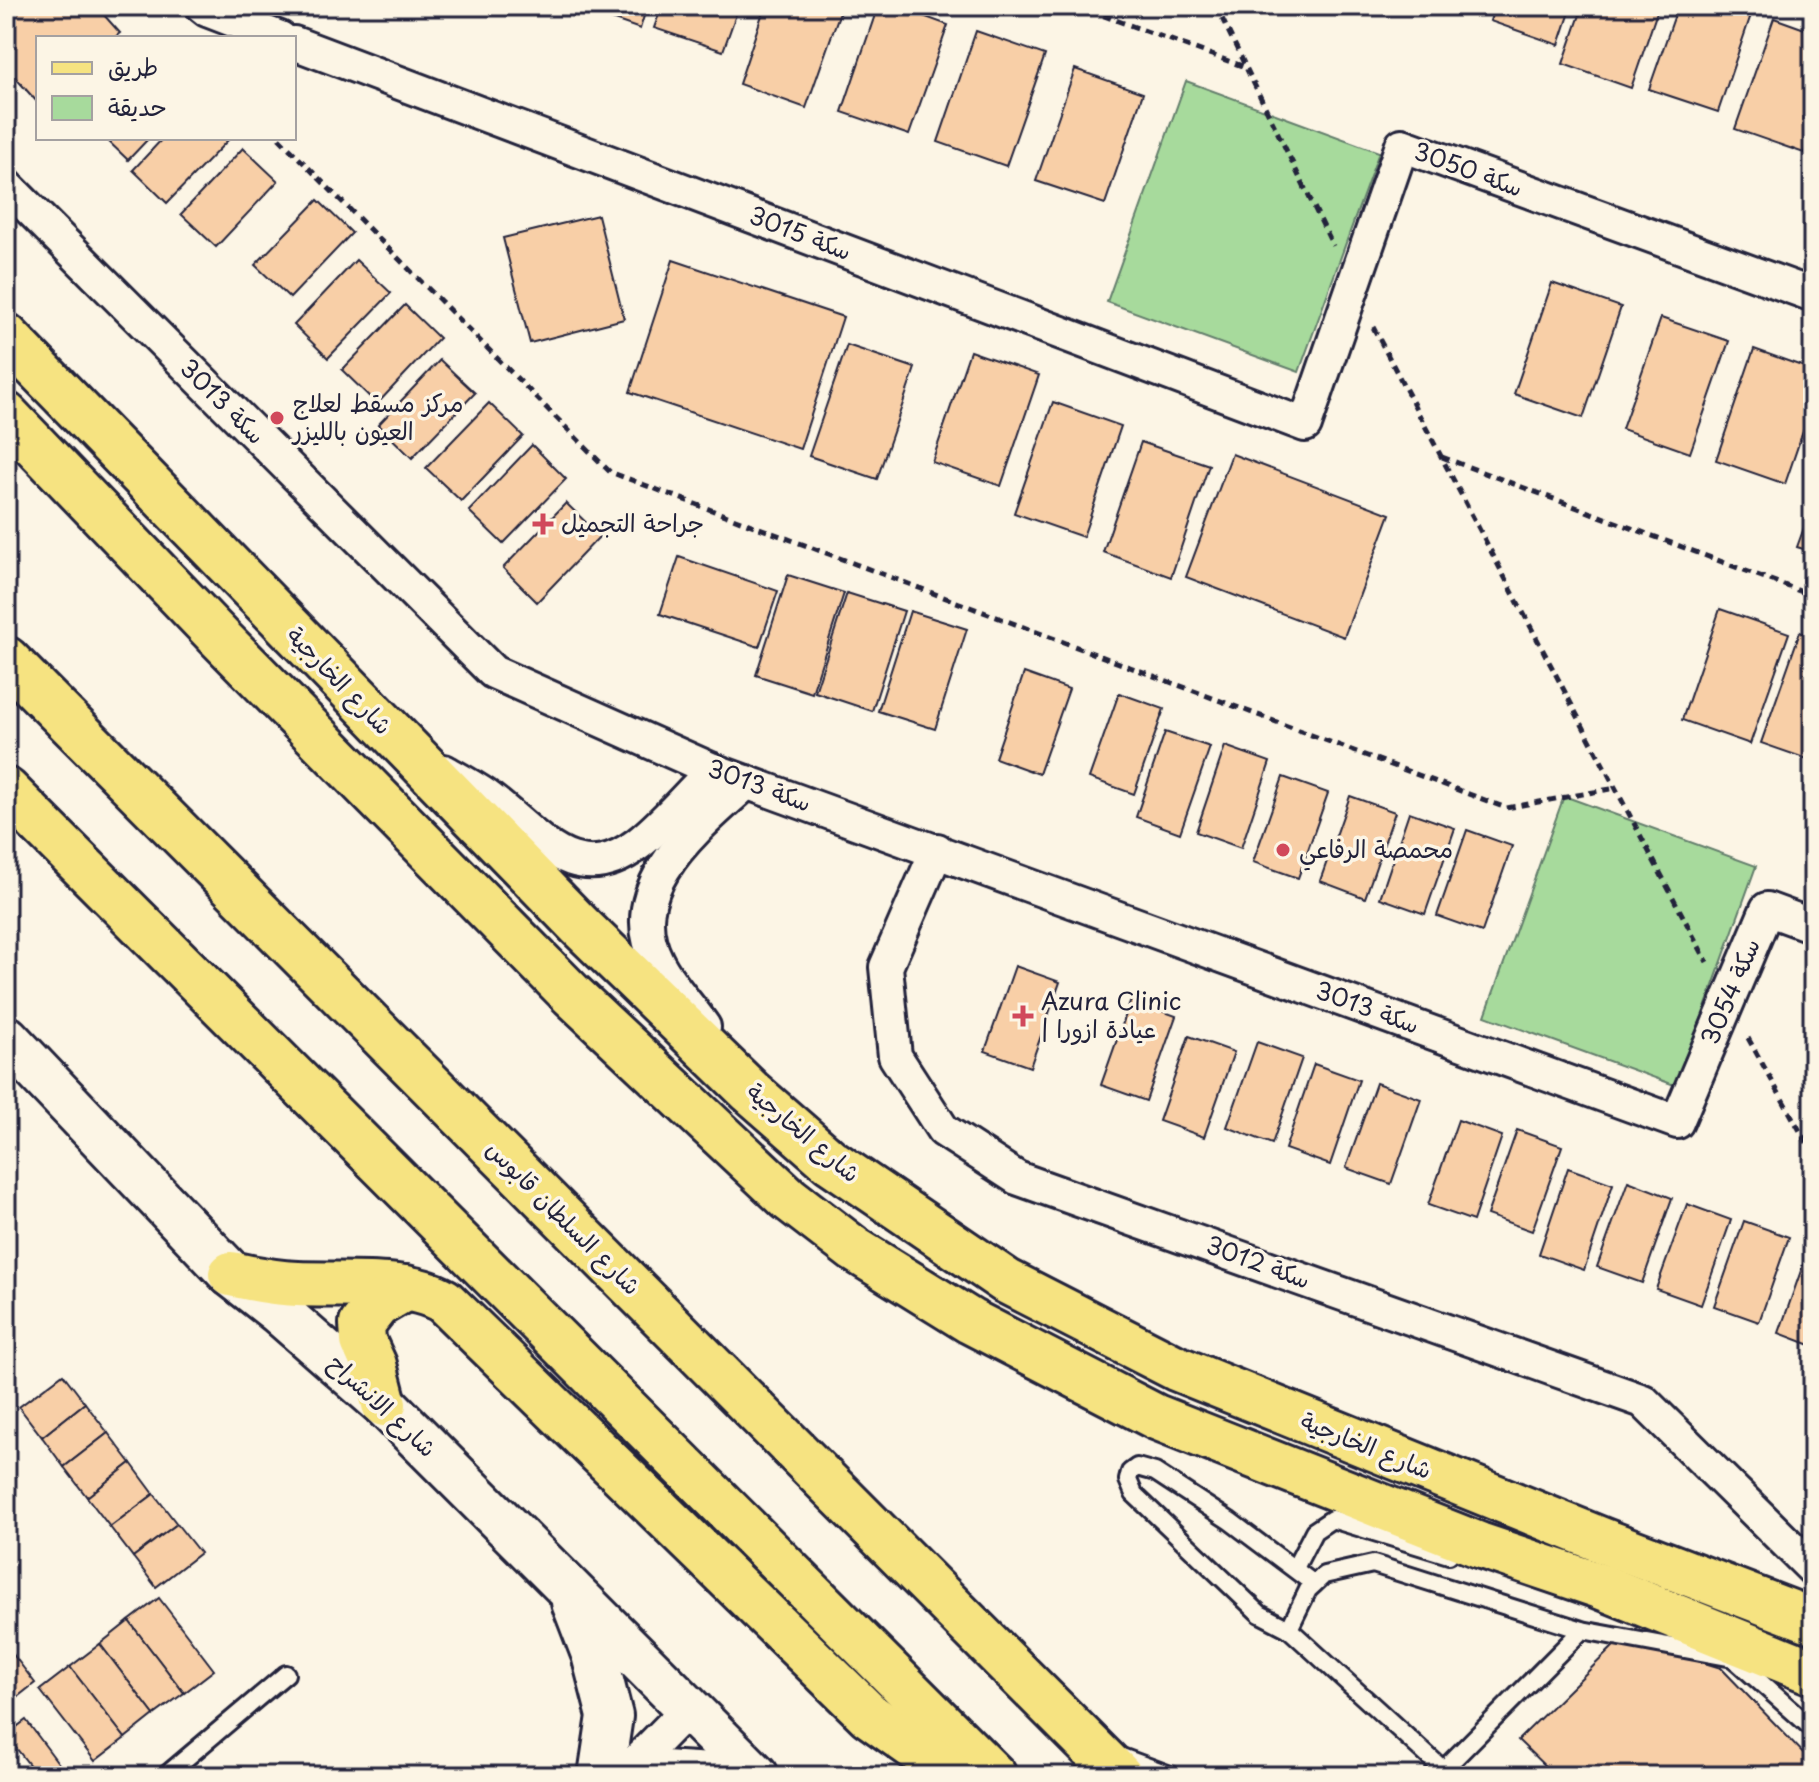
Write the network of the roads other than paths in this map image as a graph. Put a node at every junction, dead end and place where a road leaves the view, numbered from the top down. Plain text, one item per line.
1 (202, 6) edge
2 (275, 36) edge
3 (296, 44) edge
4 (6, 185) edge
5 (1813, 295) edge
6 (6, 336) edge
7 (6, 415) edge
8 (1305, 425) joint
9 (6, 659) edge
10 (402, 746) junction
11 (713, 770) junction
12 (747, 782) junction
13 (6, 790) edge
14 (937, 850) junction
15 (1813, 926) edge
16 (6, 1038) edge
17 (750, 1091) junction
18 (1677, 1122) joint
19 (231, 1274) junction
20 (406, 1288) junction
21 (384, 1404) junction
22 (1458, 1558) dead end
23 (1295, 1568) junction
24 (1813, 1569) edge
25 (1513, 1574) dead end
26 (1314, 1584) junction
27 (1600, 1586) junction
28 (569, 1588) junction
29 (1813, 1621) edge
30 (1289, 1629) junction
31 (1582, 1630) junction
32 (1813, 1672) edge
33 (286, 1674) dead end
34 (689, 1708) junction
35 (1813, 1729) edge
36 (1105, 1761) edge
37 (1447, 1773) edge
38 (165, 1776) edge
39 (601, 1776) edge
40 (622, 1776) edge
41 (654, 1776) edge
42 (711, 1776) edge
43 (756, 1776) edge
44 (955, 1776) edge
45 (994, 1776) edge
46 (1173, 1776) edge

1 - 2 street
3 - 8 street, سكة 3015
4 - 11 street, سكة 3013
5 - 8 street, سكة 3050
6 - 10 main road, شارع الخارجية
7 - 27 main road, شارع الخارجية
9 - 36 main road, شارع السلطان قابوس
10 - 11 street
10 - 17 main road, شارع الخارجية
11 - 12 street, سكة 3013
12 - 14 street, سكة 3013
12 - 17 street
13 - 45 main road
14 - 18 street, سكة 3013
14 - 24 street, سكة 3012
15 - 18 street, سكة 3054
16 - 19 street, شارع الانشراح
17 - 29 main road, شارع الخارجية
19 - 20 main road
19 - 21 street, شارع الانشراح
20 - 21 main road
20 - 44 main road
21 - 28 street, شارع الانشراح
22 - 23 lane
23 - 26 lane
23 - 30 lane
25 - 27 lane
26 - 30 lane
26 - 31 lane
27 - 32 main road, شارع الخارجية
28 - 34 street, شارع الانشراح
28 - 39 street
30 - 37 lane
31 - 35 lane
31 - 37 lane
33 - 38 lane
34 - 40 street
34 - 43 street, شارع الانشراح
36 - 46 lane
41 - 42 street

